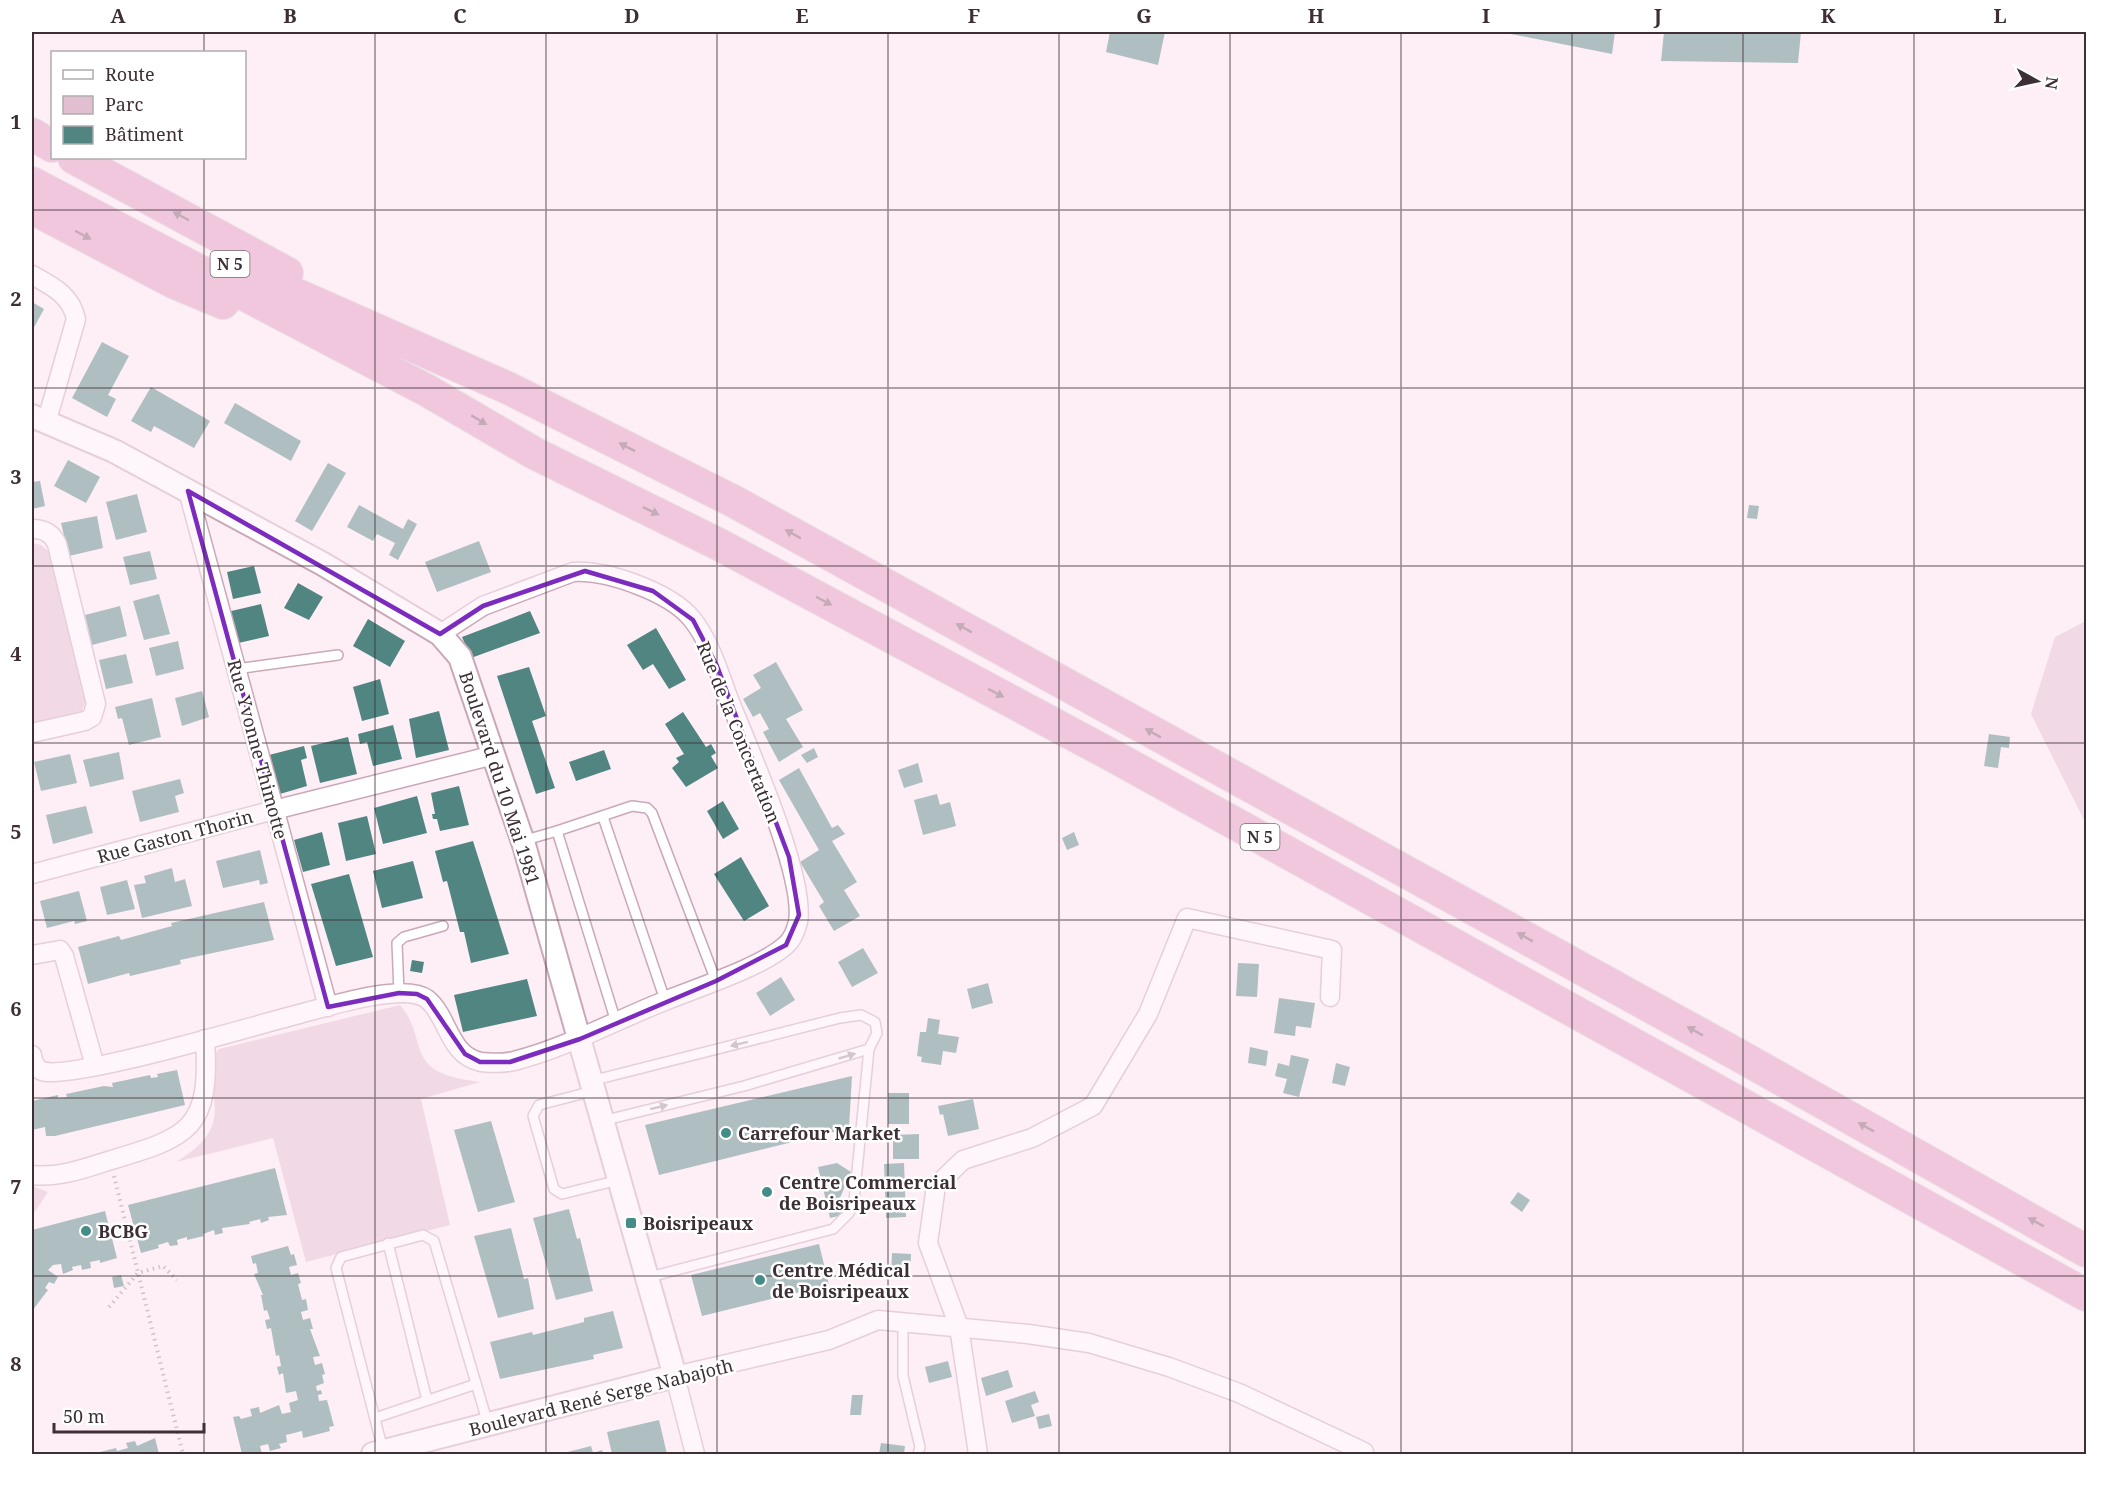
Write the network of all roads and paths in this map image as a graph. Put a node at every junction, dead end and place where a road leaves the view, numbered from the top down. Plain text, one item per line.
1 (32, 134) edge
2 (51, 145) edge
3 (76, 159) edge
4 (32, 162) edge
5 (32, 183) edge
6 (32, 208) edge
7 (32, 275) edge
8 (435, 355) junction
9 (428, 391) junction
10 (39, 418) edge
11 (188, 490) junction
12 (32, 529) edge
13 (440, 634) junction
14 (338, 655) dead end
15 (236, 669) junction
16 (32, 733) edge
17 (494, 756) junction
18 (274, 810) junction
19 (603, 817) junction
20 (557, 831) junction
21 (522, 841) junction
22 (32, 874) edge
23 (443, 926) dead end
24 (32, 955) edge
25 (722, 979) junction
26 (399, 993) junction
27 (1330, 997) dead end
28 (665, 1000) junction
29 (328, 1007) junction
30 (616, 1022) junction
31 (205, 1039) junction
32 (580, 1039) junction
33 (869, 1049) junction
34 (32, 1055) edge
35 (95, 1066) junction
36 (593, 1086) junction
37 (602, 1121) junction
38 (110, 1161) junction
39 (32, 1175) edge
40 (620, 1180) junction
41 (388, 1243) junction
42 (2086, 1251) edge
43 (138, 1273) junction
44 (646, 1278) junction
45 (177, 1280) dead end
46 (2086, 1295) edge
47 (109, 1307) dead end
48 (903, 1322) junction
49 (959, 1327) junction
50 (675, 1376) junction
51 (476, 1384) junction
52 (427, 1400) junction
53 (375, 1418) junction
54 (488, 1426) junction
55 (378, 1453) edge
56 (1362, 1454) edge
57 (183, 1455) edge
58 (695, 1455) edge
59 (918, 1455) edge
60 (978, 1455) edge

1 - 2 highway
8 -> 3 highway
4 - 8 highway, N 5
5 - 9 highway, N 5
6 -> 9 highway
7 - 10 street
42 -> 8 highway, N 5
9 -> 46 highway, N 5
10 - 11 street, Boulevard du 10 Mai 1981
11 - 13 street, Boulevard du 10 Mai 1981
11 - 15 street, Rue Yvonne Thimotte
12 - 16 street
13 - 17 street, Boulevard du 10 Mai 1981
13 - 25 street, Rue de la Concertation
14 - 15 lane
15 - 18 street, Rue Yvonne Thimotte
17 - 18 street, Rue Gaston Thorin
17 - 21 street, Boulevard du 10 Mai 1981
18 - 22 street, Rue Gaston Thorin
18 - 29 street, Rue Yvonne Thimotte
19 - 20 lane
19 - 25 lane
19 - 28 lane
20 - 21 lane
20 - 30 lane
21 - 32 street, Boulevard du 10 Mai 1981
23 - 26 lane
24 - 35 street
25 - 28 street, Rue de la Concertation
26 - 29 street
26 - 32 street, Rue de la Concertation
27 - 49 street
28 - 30 street, Rue de la Concertation
29 - 31 street
30 - 32 street, Rue de la Concertation
31 - 35 street
31 - 38 street
32 - 36 street, Boulevard du 10 Mai 1981
33 -> 36 lane
37 -> 33 lane
33 - 44 lane
34 - 35 street
36 - 37 street, Boulevard du 10 Mai 1981
36 - 40 lane
37 - 40 street, Boulevard du 10 Mai 1981
38 - 39 street
38 - 43 path
40 - 44 street, Boulevard du 10 Mai 1981
41 - 51 lane
41 - 52 lane
41 - 53 lane
43 - 45 path
43 - 47 path
43 - 57 path
44 - 50 street, Boulevard du 10 Mai 1981
48 - 49 street, Boulevard René Serge Nabajoth
48 - 50 street, Boulevard René Serge Nabajoth
48 - 59 lane
49 - 56 street, Boulevard René Serge Nabajoth
49 - 60 street
50 - 54 street, Boulevard René Serge Nabajoth
50 - 58 street
51 - 52 lane
51 - 54 lane
52 - 53 lane
53 - 55 lane
54 - 55 street, Boulevard René Serge Nabajoth

